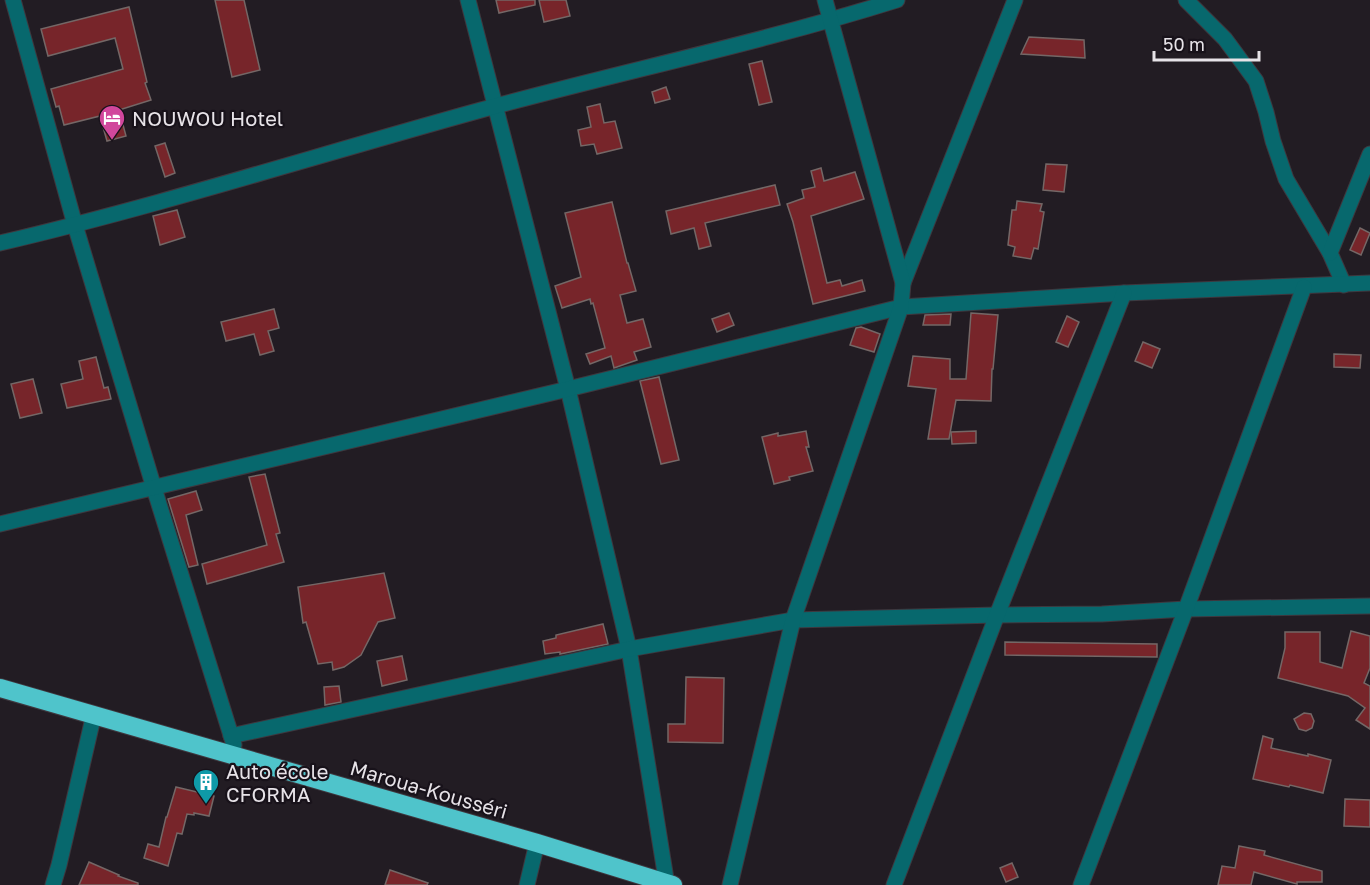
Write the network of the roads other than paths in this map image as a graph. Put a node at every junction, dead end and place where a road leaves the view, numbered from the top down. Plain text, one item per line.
1 (13, 0) edge
2 (468, 0) edge
3 (825, 0) edge
4 (897, 0) edge
5 (1015, 0) edge
6 (1186, 0) edge
7 (830, 21) junction
8 (495, 106) junction
9 (1370, 154) edge
10 (75, 225) junction
11 (0, 243) edge
12 (1330, 253) junction
13 (903, 283) junction
14 (1370, 283) edge
15 (1344, 285) junction
16 (1305, 287) junction
17 (1124, 293) junction
18 (901, 307) junction
19 (568, 389) junction
20 (154, 488) junction
21 (0, 524) edge
22 (1370, 606) edge
23 (1186, 609) junction
24 (997, 615) junction
25 (793, 620) junction
26 (629, 649) junction
27 (0, 688) edge
28 (94, 714) junction
29 (231, 736) junction
30 (240, 758) junction
31 (537, 843) junction
32 (669, 884) edge
33 (53, 885) edge
34 (527, 885) edge
35 (730, 885) edge
36 (894, 885) edge
37 (1082, 885) edge

1 - 10 street
2 - 8 street
3 - 7 street
4 - 7 street
5 - 13 street
6 - 12 street
7 - 8 street
7 - 13 street
8 - 10 street
8 - 19 street
9 - 12 street
10 - 11 street
10 - 20 street
12 - 15 street
13 - 18 street
14 - 15 street
15 - 16 street
16 - 17 street
16 - 23 street
17 - 18 street
17 - 24 street
18 - 19 street
18 - 25 street
19 - 20 street
19 - 26 street
20 - 21 street
20 - 29 street
22 - 23 street
23 - 24 street
23 - 37 street
24 - 25 street
24 - 36 street
25 - 26 street
25 - 35 street
26 - 29 street
26 - 32 street
27 - 28 highway, Maroua-Kousséri
28 - 30 highway, Maroua-Kousséri
28 - 33 street
29 - 30 street
30 - 31 highway, Maroua-Kousséri
31 - 32 highway, Maroua-Kousséri
31 - 34 street

